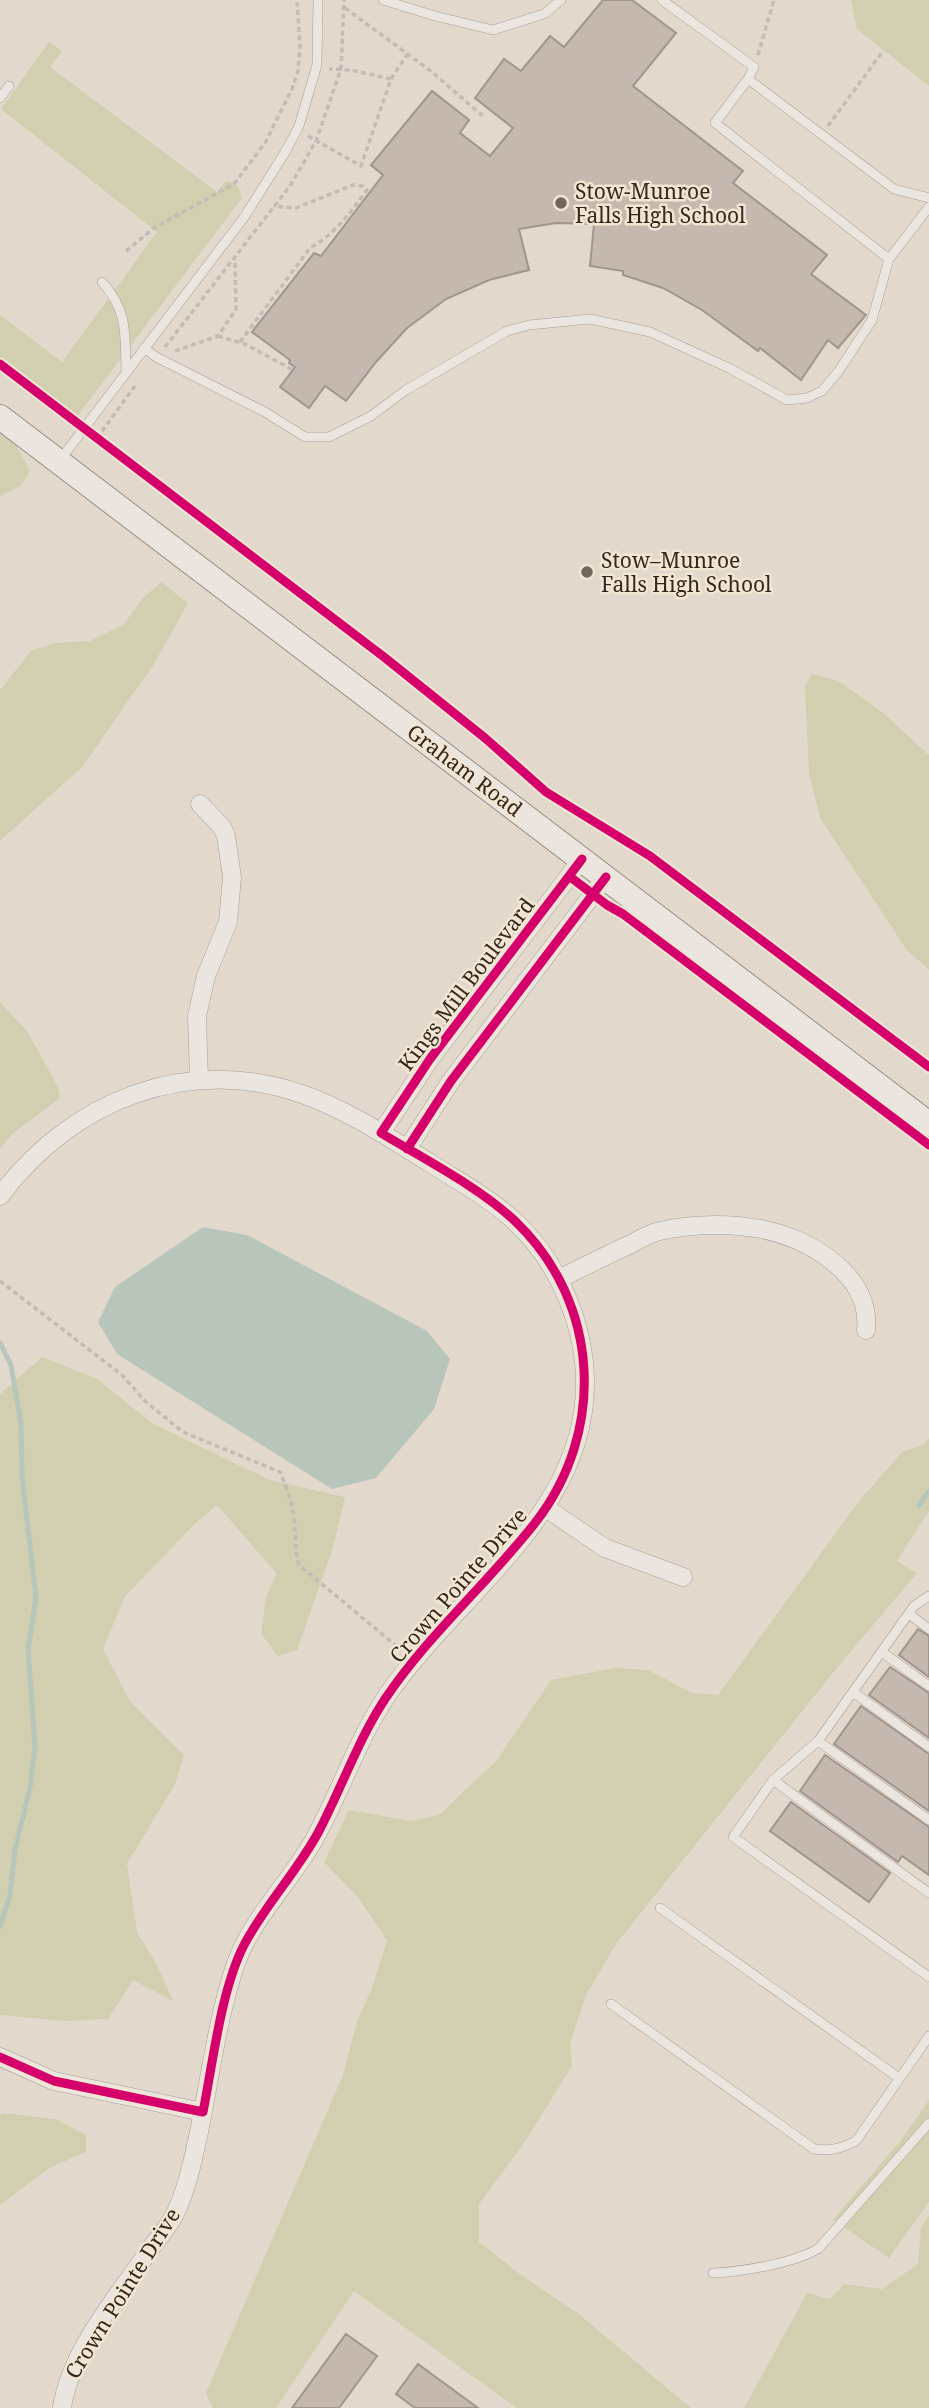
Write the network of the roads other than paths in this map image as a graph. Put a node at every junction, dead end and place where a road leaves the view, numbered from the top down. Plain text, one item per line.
1 (318, 0) edge
2 (383, 0) edge
3 (561, 0) edge
4 (662, 0) edge
5 (748, 79) junction
6 (9, 86) dead end
7 (0, 99) edge
8 (929, 198) edge
9 (929, 207) edge
10 (889, 258) junction
11 (102, 282) dead end
12 (144, 348) junction
13 (126, 371) junction
14 (0, 417) edge
15 (59, 461) junction
16 (200, 804) dead end
17 (582, 859) junction
18 (606, 877) junction
19 (515, 949) junction
20 (538, 967) junction
21 (450, 1032) junction
22 (475, 1050) junction
23 (199, 1080) junction
24 (929, 1124) edge
25 (381, 1133) junction
26 (407, 1149) junction
27 (0, 1196) edge
28 (559, 1279) junction
29 (866, 1331) dead end
30 (546, 1508) junction
31 (683, 1577) dead end
32 (929, 1596) edge
33 (909, 1615) junction
34 (929, 1629) edge
35 (882, 1652) junction
36 (929, 1686) edge
37 (853, 1692) junction
38 (818, 1741) junction
39 (929, 1747) edge
40 (774, 1780) junction
41 (929, 1820) edge
42 (929, 1894) edge
43 (660, 1908) dead end
44 (929, 1977) edge
45 (611, 2004) dead end
46 (929, 2036) edge
47 (0, 2057) edge
48 (899, 2078) junction
49 (203, 2112) junction
50 (929, 2123) edge
51 (713, 2273) dead end
52 (62, 2408) edge

1 - 12 lane
2 - 3 lane
4 - 5 lane
5 - 8 lane
5 - 10 lane
6 - 7 lane
9 - 10 lane
10 - 12 lane
11 - 13 lane
12 - 13 lane
13 - 15 lane
14 - 15 main road, Graham Road
15 - 17 main road, Graham Road
16 - 23 street
17 - 18 main road, Graham Road
17 - 19 street, Kings Mill Boulevard
18 - 20 street
18 - 24 main road, Graham Road
19 - 20 street, Kings Mill Boulevard
19 - 21 street, Kings Mill Boulevard
20 - 22 street
21 - 22 street, Kings Mill Boulevard
21 - 25 street, Kings Mill Boulevard
22 - 26 street
23 - 25 street, Crown Pointe Drive
23 - 27 street, Crown Pointe Drive
25 - 26 street, Crown Pointe Drive
26 - 28 street, Crown Pointe Drive
28 - 29 street
28 - 30 street, Crown Pointe Drive
30 - 31 street
30 - 49 street, Crown Pointe Drive
32 - 33 lane
33 - 34 lane
33 - 35 lane
35 - 36 lane
35 - 37 lane
37 - 38 lane
37 - 39 lane
38 - 40 lane
38 - 41 lane
40 - 42 lane
40 - 44 lane
43 - 48 lane
45 - 48 lane
46 - 48 lane
47 - 49 street
49 - 52 street, Crown Pointe Drive
50 - 51 lane

